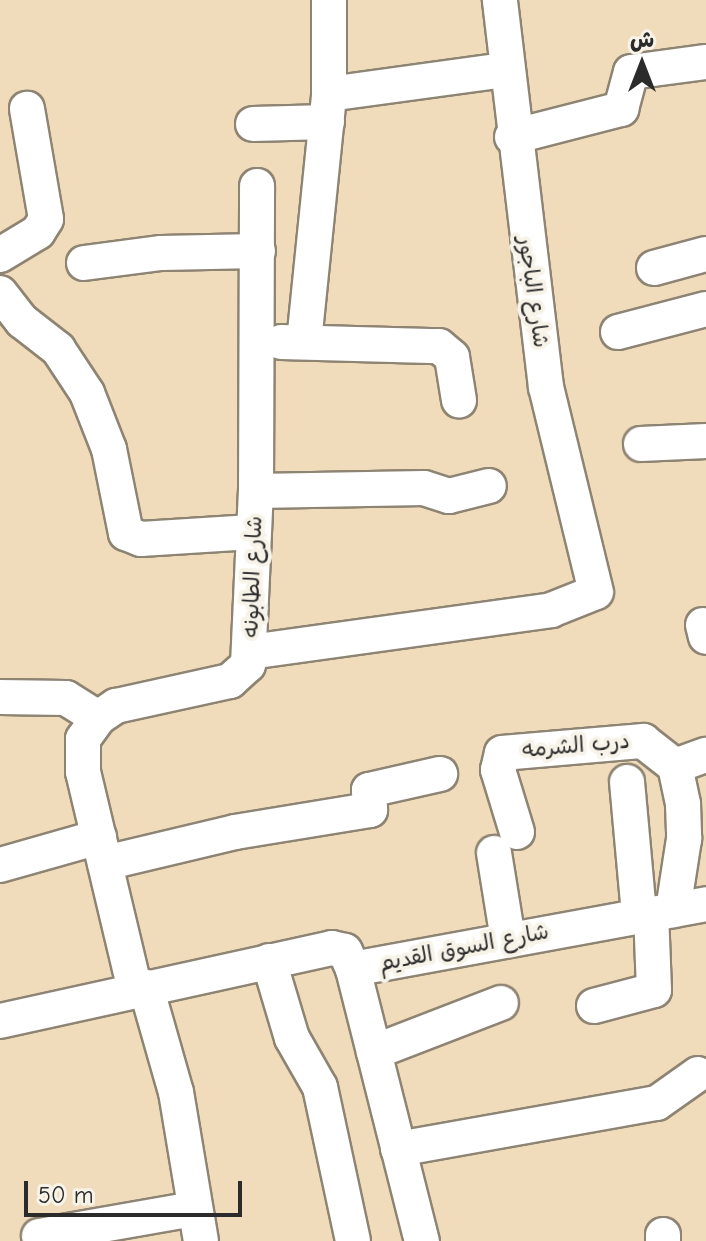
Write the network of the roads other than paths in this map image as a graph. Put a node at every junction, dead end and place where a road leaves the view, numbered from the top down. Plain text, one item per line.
1 (329, 0) edge
2 (500, 0) edge
3 (706, 62) edge
4 (505, 70) junction
5 (328, 108) junction
6 (27, 109) dead end
7 (253, 124) dead end
8 (512, 137) junction
9 (257, 186) dead end
10 (258, 251) junction
11 (706, 254) edge
12 (0, 255) edge
13 (84, 263) dead end
14 (654, 268) dead end
15 (0, 293) edge
16 (706, 309) edge
17 (618, 332) dead end
18 (255, 342) junction
19 (304, 342) junction
20 (459, 400) dead end
21 (706, 441) edge
22 (641, 444) dead end
23 (489, 486) dead end
24 (256, 491) junction
25 (252, 532) junction
26 (250, 652) junction
27 (0, 697) edge
28 (98, 718) junction
29 (691, 760) edge
30 (440, 774) dead end
31 (627, 782) dead end
32 (102, 850) junction
33 (0, 865) edge
34 (706, 904) edge
35 (654, 913) junction
36 (508, 939) junction
37 (269, 961) junction
38 (353, 969) junction
39 (140, 988) junction
40 (501, 1003) dead end
41 (594, 1006) dead end
42 (0, 1021) edge
43 (374, 1052) junction
44 (698, 1074) dead end
45 (398, 1149) junction
46 (198, 1225) edge
47 (39, 1236) dead end
48 (353, 1241) edge
49 (422, 1241) edge

1 - 5 street
2 - 4 street, شارع الباجور
3 - 8 street
4 - 5 street
4 - 8 street, شارع الباجور
5 - 7 street
5 - 19 street
6 - 12 street
8 - 26 street, شارع الباجور
9 - 10 street, شارع الطابونه
10 - 13 street
10 - 18 street, شارع الطابونه
11 - 14 street
15 - 25 street
16 - 17 street
18 - 19 street
18 - 24 street, شارع الطابونه
19 - 20 street
21 - 22 street
23 - 24 street
24 - 25 street, شارع الطابونه
25 - 26 street, شارع الطابونه
26 - 28 street, شارع الطابونه
27 - 28 street
28 - 32 street
29 - 35 street, درب الشرمه
29 - 36 street, درب الشرمه
30 - 32 street
31 - 35 street
32 - 33 street
32 - 39 street
34 - 35 street, شارع السوق القديم
35 - 36 street, شارع السوق القديم
35 - 41 street
36 - 38 street, شارع السوق القديم
37 - 38 street, شارع السوق القديم
37 - 39 street, شارع السوق القديم
37 - 48 street
38 - 43 street
39 - 42 street, شارع السوق القديم
39 - 46 street
40 - 43 street
43 - 45 street
44 - 45 street
45 - 49 street
46 - 47 street

